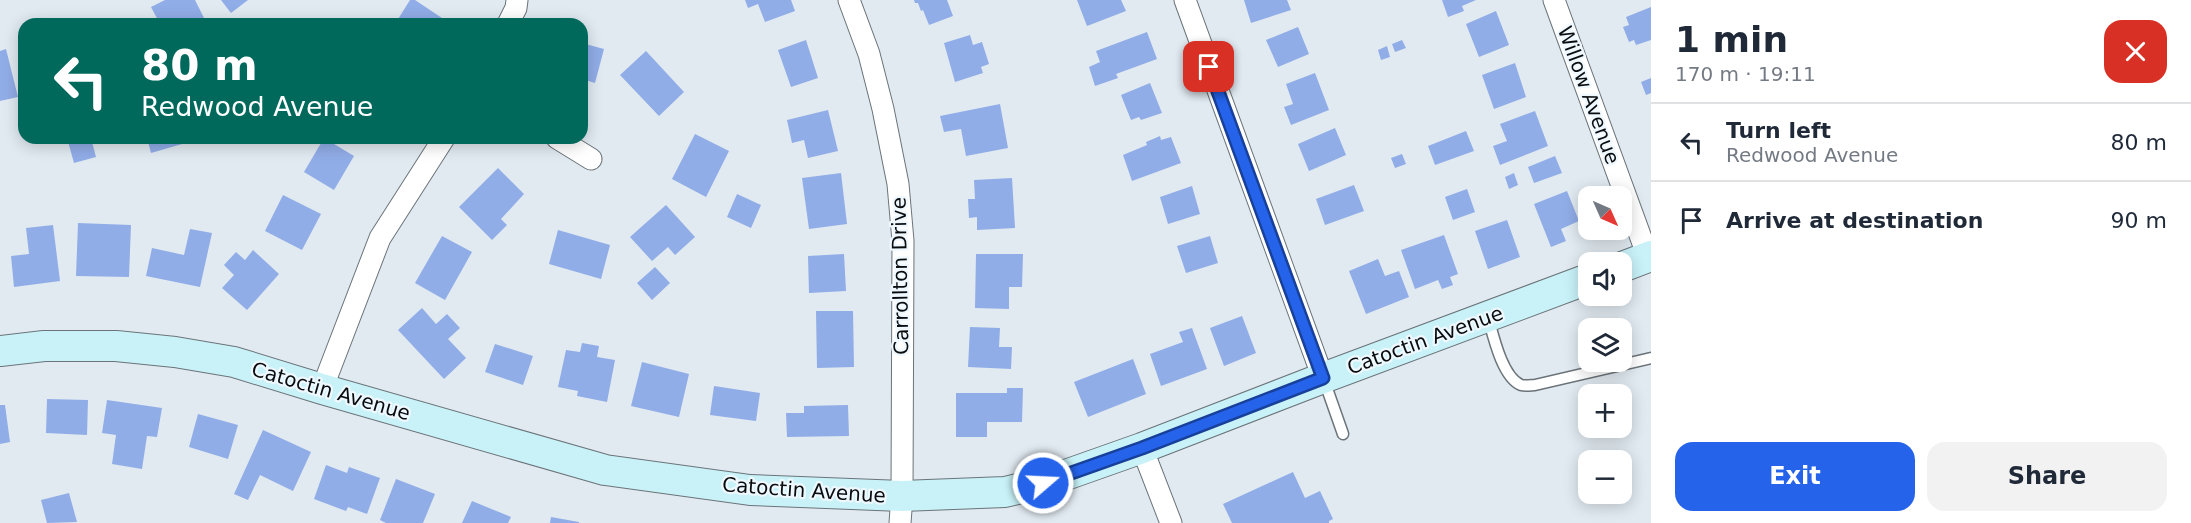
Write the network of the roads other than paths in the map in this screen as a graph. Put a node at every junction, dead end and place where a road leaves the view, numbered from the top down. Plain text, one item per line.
1 (517, 0) edge
2 (849, 0) edge
3 (1185, 0) edge
4 (1554, 0) edge
5 (511, 18) edge
6 (440, 144) edge
7 (567, 144) edge
8 (591, 159) dead end
9 (1640, 260) edge
10 (1578, 283) edge
11 (1488, 317) junction
12 (0, 351) edge
13 (1651, 358) edge
14 (1323, 378) junction
15 (322, 389) junction
16 (1343, 434) dead end
17 (1142, 448) junction
18 (901, 510) edge
19 (1171, 523) edge

1 - 5 street
2 - 18 street, Carrollton Drive
3 - 14 street
4 - 9 street, Willow Avenue
6 - 15 street
7 - 8 street
10 - 11 street, Catoctin Avenue
11 - 13 lane
11 - 14 street, Catoctin Avenue
12 - 15 street, Catoctin Avenue
14 - 16 lane
14 - 17 street, Catoctin Avenue
15 - 18 street, Catoctin Avenue
17 - 18 street, Catoctin Avenue
17 - 19 street

